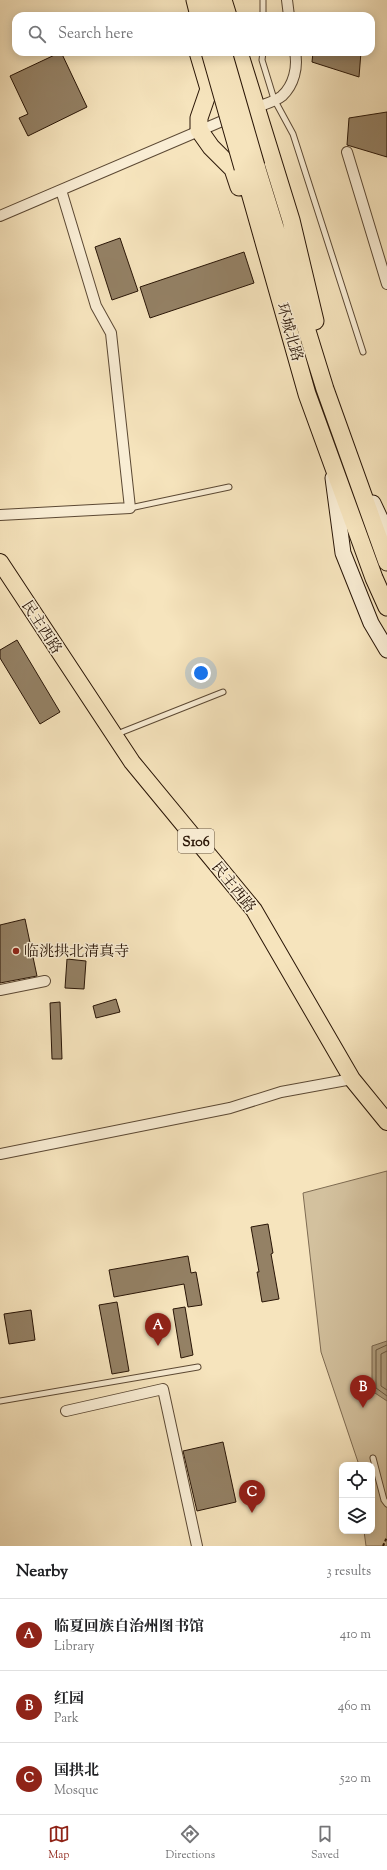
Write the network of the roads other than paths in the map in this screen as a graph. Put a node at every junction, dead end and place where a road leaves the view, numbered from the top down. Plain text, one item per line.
1 (183, 0) edge
2 (195, 0) edge
3 (207, 0) edge
4 (223, 0) edge
5 (263, 0) edge
6 (287, 0) edge
7 (187, 12) edge
8 (198, 12) edge
9 (211, 12) edge
10 (227, 12) edge
11 (263, 12) edge
12 (288, 12) edge
13 (199, 56) edge
14 (211, 56) edge
15 (224, 56) edge
16 (239, 56) edge
17 (262, 56) edge
18 (296, 56) edge
19 (274, 99) junction
20 (255, 108) junction
21 (199, 130) junction
22 (347, 152) dead end
23 (250, 167) junction
24 (61, 190) junction
25 (0, 216) edge
26 (387, 284) edge
27 (363, 352) dead end
28 (325, 389) junction
29 (322, 434) junction
30 (347, 450) junction
31 (330, 457) junction
32 (228, 487) dead end
33 (130, 508) junction
34 (0, 515) edge
35 (387, 533) edge
36 (0, 562) edge
37 (387, 562) edge
38 (387, 607) edge
39 (387, 650) edge
40 (223, 692) dead end
41 (114, 735) junction
42 (44, 981) dead end
43 (0, 990) edge
44 (352, 1079) junction
45 (387, 1122) edge
46 (0, 1154) edge
47 (198, 1367) dead end
48 (0, 1401) edge
49 (66, 1411) dead end
50 (373, 1458) dead end
51 (387, 1504) edge
52 (197, 1546) edge

1 - 7 highway
2 - 8 highway
3 - 9 highway
4 - 10 highway
5 - 11 lane
6 - 12 street
13 - 21 highway
14 - 23 highway, 环城北路, bridge
15 - 23 highway, 环城北路, bridge
16 - 20 highway
17 - 19 lane
18 - 19 street
19 - 20 street
19 - 27 lane
20 - 21 street
20 - 28 highway
21 - 24 street
21 - 29 highway
22 - 26 street
23 - 28 highway, 环城北路
23 - 29 highway, 环城北路
24 - 25 street
24 - 33 street
28 - 30 highway, 环城北路
29 - 31 highway, 环城北路
30 - 35 main road
30 - 37 highway, 环城北路
31 - 38 highway, 环城北路
31 - 39 main road
32 - 33 lane
33 - 34 street
36 - 41 main road, 民主西路 / S106
40 - 41 lane
41 - 44 main road, 民主西路 / S106
42 - 43 street
44 - 45 main road, 民主西路 / S106
44 - 46 street
47 - 48 lane
49 - 52 street
50 - 51 lane

